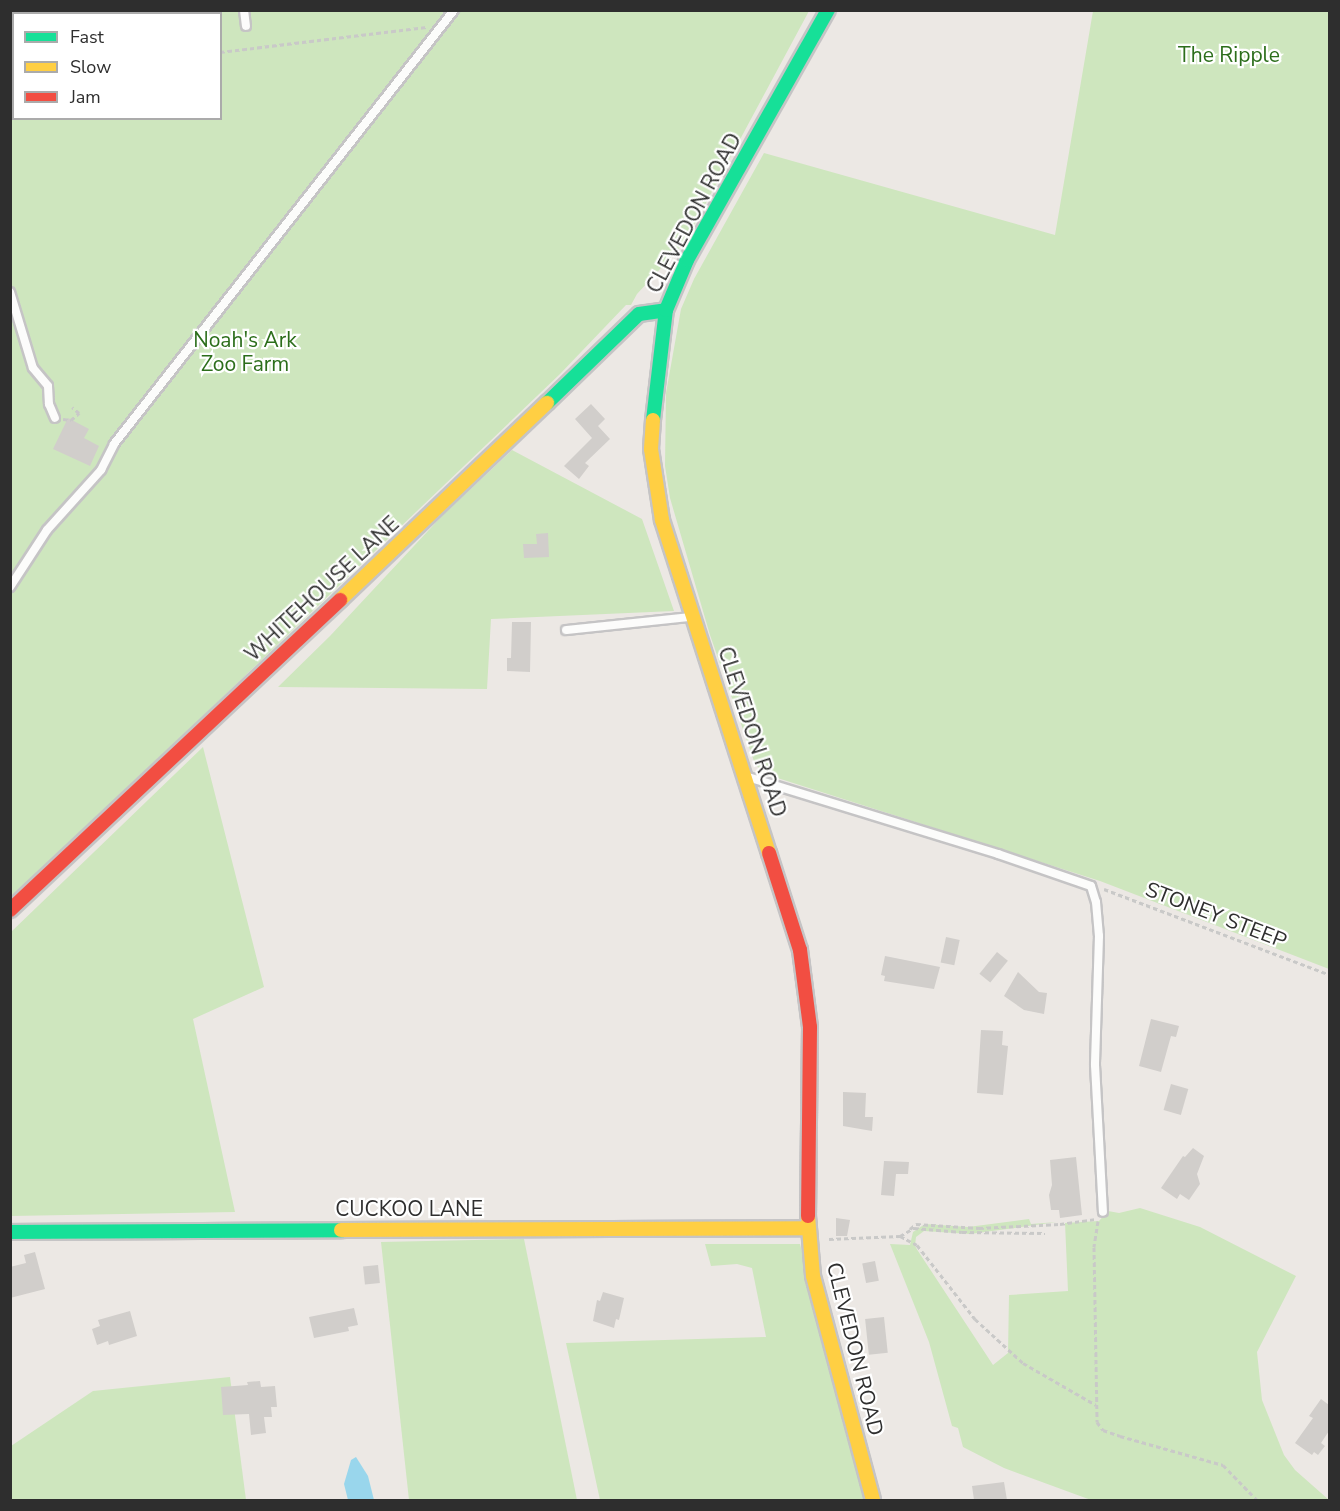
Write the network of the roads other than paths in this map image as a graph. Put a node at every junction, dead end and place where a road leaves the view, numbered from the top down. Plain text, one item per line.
1 (244, 10) edge
2 (454, 10) edge
3 (828, 10) edge
4 (246, 26) dead end
5 (10, 292) edge
6 (666, 310) junction
7 (55, 418) dead end
8 (10, 587) edge
9 (693, 616) junction
10 (566, 630) dead end
11 (745, 776) junction
12 (10, 910) edge
13 (1103, 1212) dead end
14 (808, 1228) junction
15 (10, 1232) edge
16 (873, 1500) edge

1 - 4 lane
2 - 8 lane
3 - 6 street, CLEVEDON ROAD
5 - 7 lane
6 - 9 street, CLEVEDON ROAD
6 - 12 street, WHITEHOUSE LANE
9 - 10 lane
9 - 11 street, CLEVEDON ROAD
11 - 13 lane
11 - 14 street, CLEVEDON ROAD
14 - 15 street, CUCKOO LANE
14 - 16 street, CLEVEDON ROAD

